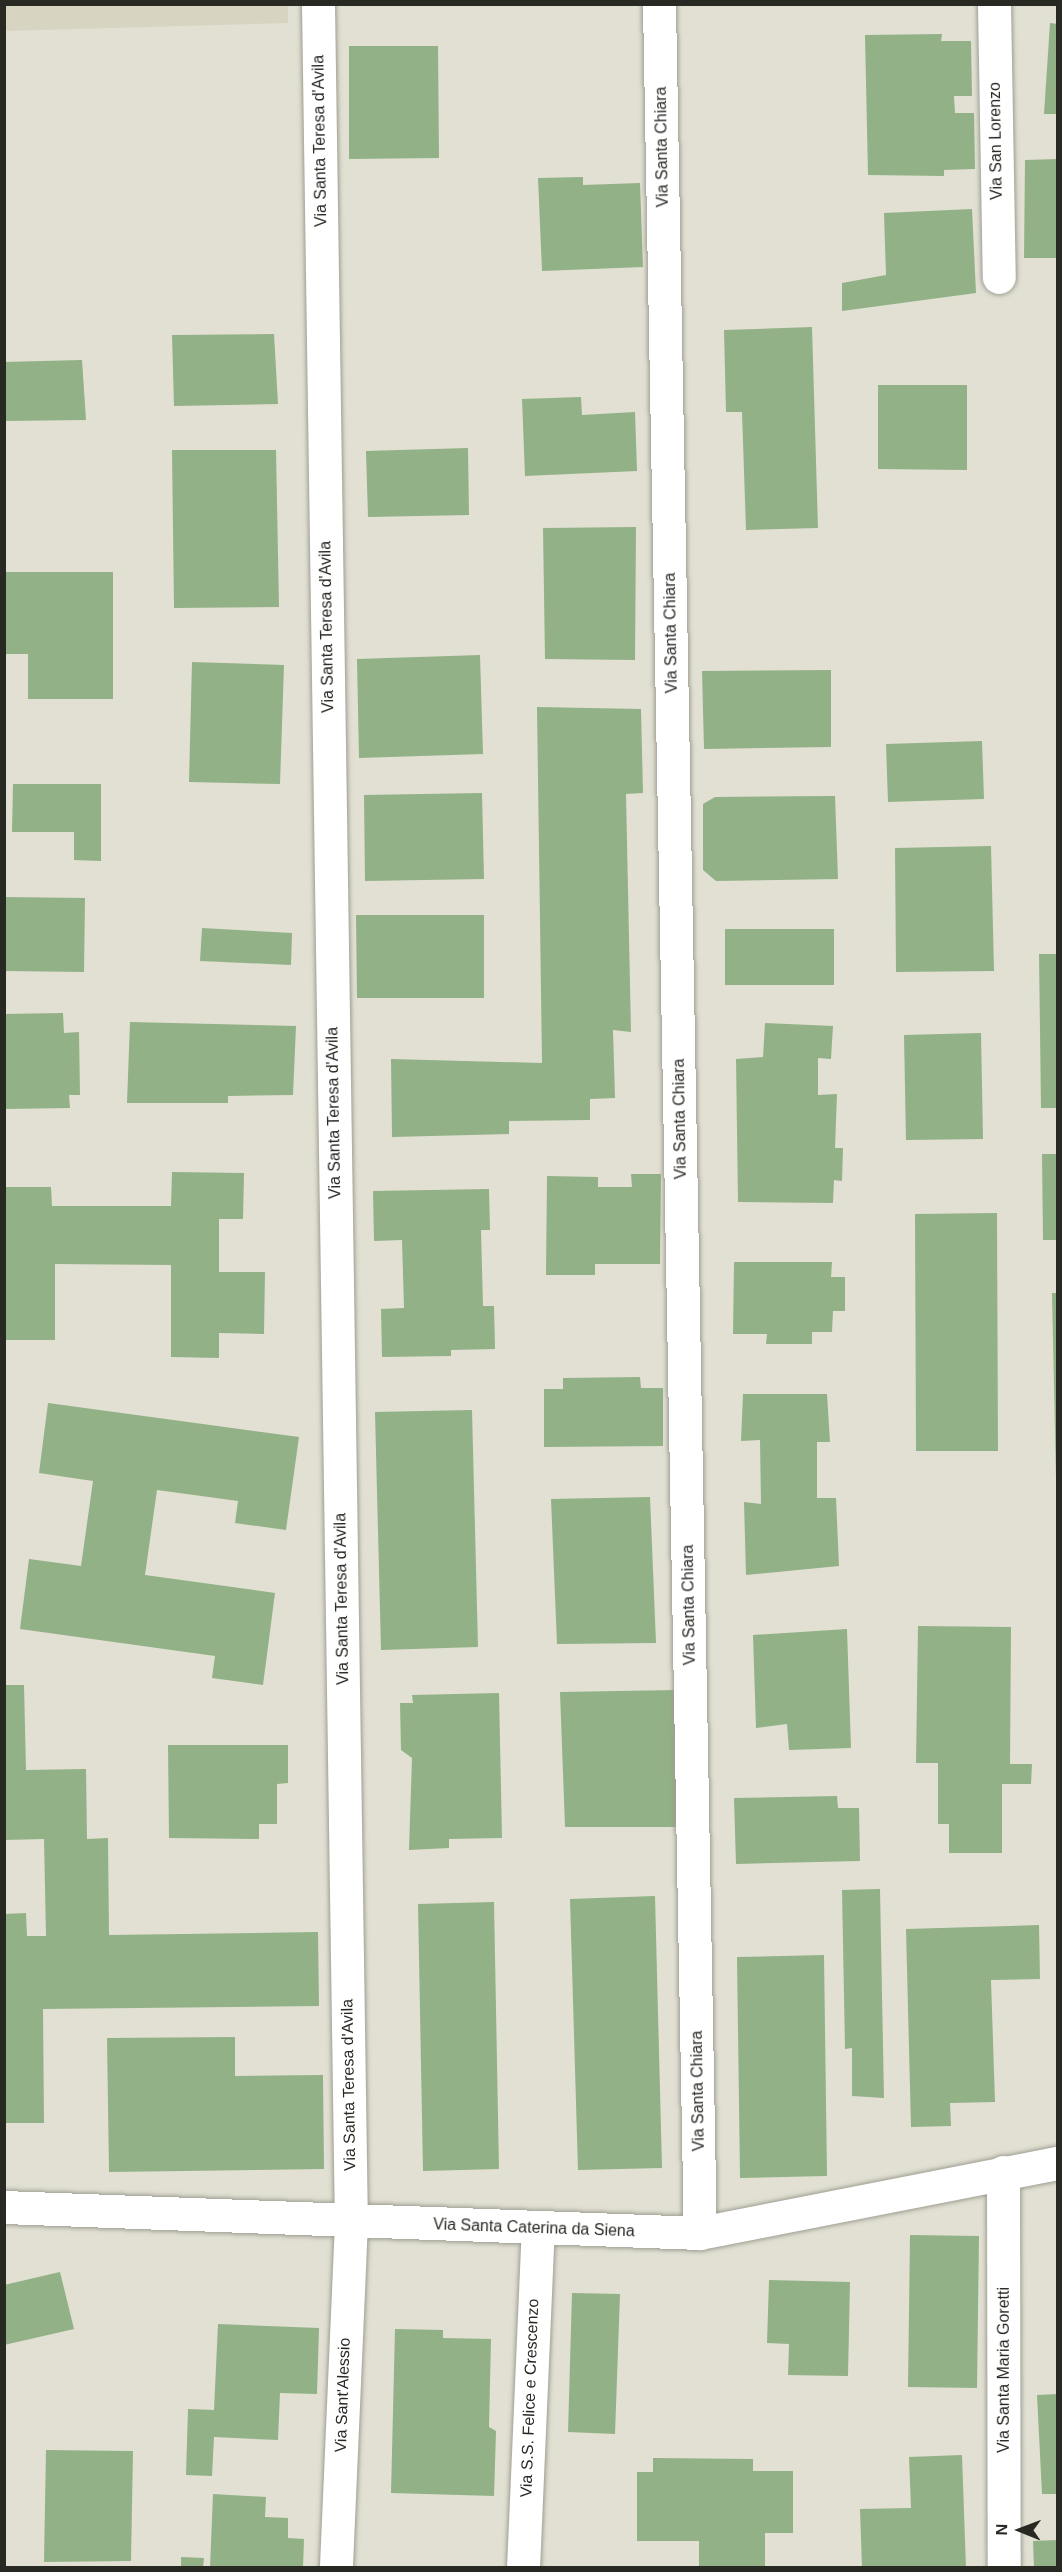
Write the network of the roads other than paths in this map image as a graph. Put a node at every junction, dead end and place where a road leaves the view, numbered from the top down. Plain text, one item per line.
1 (318, 4) edge
2 (659, 4) edge
3 (994, 4) edge
4 (999, 277) dead end
5 (1058, 2163) edge
6 (1003, 2172) junction
7 (4, 2207) edge
8 (351, 2222) junction
9 (537, 2229) junction
10 (700, 2233) junction
11 (336, 2568) edge
12 (523, 2568) edge
13 (1004, 2568) edge

1 - 8 street, Via Santa Teresa d'Avila
2 - 10 street, Via Santa Chiara
3 - 4 street, Via San Lorenzo
5 - 6 street, Via Santa Caterina da Siena
6 - 10 street, Via Santa Caterina da Siena
6 - 13 street, Via Santa Maria Goretti
7 - 8 street, Via Santa Caterina da Siena
8 - 9 street, Via Santa Caterina da Siena
8 - 11 street, Via Sant'Alessio
9 - 10 street, Via Santa Caterina da Siena
9 - 12 street, Via S.S. Felice e Crescenzo

